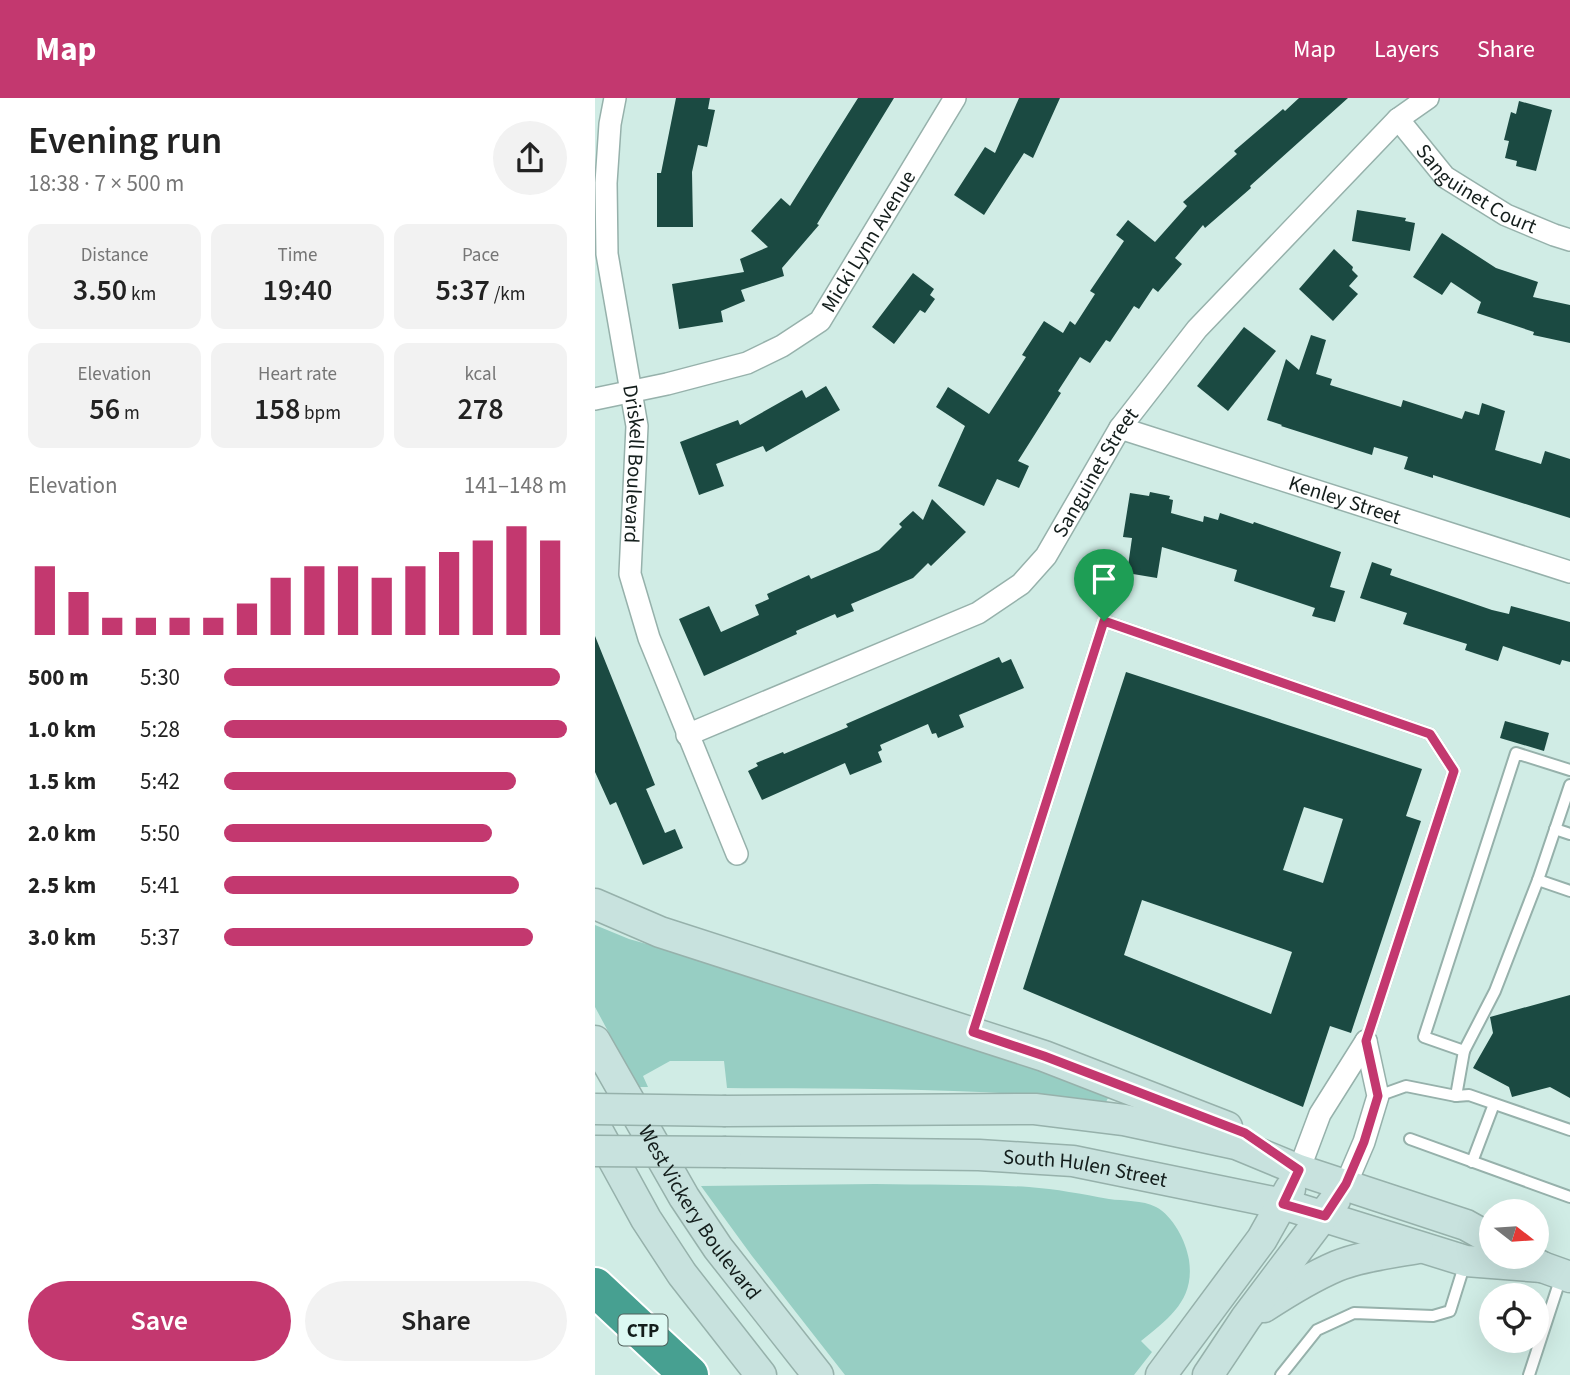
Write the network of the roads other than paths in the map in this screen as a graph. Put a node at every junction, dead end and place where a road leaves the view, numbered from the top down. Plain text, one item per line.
1 (615, 98) edge
2 (955, 98) edge
3 (1428, 98) edge
4 (1398, 119) junction
5 (1570, 240) edge
6 (630, 392) junction
7 (595, 399) edge
8 (1120, 428) junction
9 (1570, 572) edge
10 (687, 735) junction
11 (1570, 770) edge
12 (1570, 785) edge
13 (1555, 829) junction
14 (1570, 834) edge
15 (737, 854) dead end
16 (1538, 880) junction
17 (1570, 891) edge
18 (595, 905) edge
19 (973, 1032) junction
20 (595, 1041) edge
21 (1366, 1041) junction
22 (1464, 1051) junction
23 (1378, 1096) junction
24 (1456, 1096) junction
25 (1494, 1104) junction
26 (595, 1109) edge
27 (595, 1126) edge
28 (1570, 1130) edge
29 (1410, 1139) dead end
30 (595, 1151) edge
31 (1472, 1162) junction
32 (1299, 1170) junction
33 (1346, 1184) junction
34 (1569, 1193) edge
35 (1283, 1204) junction
36 (1325, 1216) junction
37 (1479, 1232) edge
38 (1422, 1247) junction
39 (1466, 1261) junction
40 (1479, 1262) edge
41 (1549, 1269) edge
42 (595, 1287) edge
43 (1246, 1318) junction
44 (689, 1375) edge
45 (761, 1375) edge
46 (818, 1375) edge
47 (1161, 1375) edge
48 (1208, 1375) edge
49 (1280, 1375) edge
50 (1529, 1375) edge

1 - 6 street, Driskell Boulevard
2 - 6 street, Micki Lynn Avenue
3 - 4 street, Sanguinet Street
4 - 5 street, Sanguinet Court
4 - 8 street, Sanguinet Street
6 - 7 street, Micki Lynn Avenue
6 - 10 street, Driskell Boulevard
8 - 9 street, Kenley Street
8 - 10 street, Sanguinet Street
10 - 15 street, Driskell Boulevard
11 - 22 lane
12 - 13 lane
13 - 14 lane
13 - 16 lane
16 - 17 lane
16 - 22 lane
18 - 19 main road
19 - 21 lane
19 - 32 main road
20 - 46 main road, West Vickery Boulevard
21 - 23 street
21 - 32 street
22 - 24 lane
23 - 24 lane
23 - 33 street
24 - 25 lane
25 - 28 lane
25 - 31 lane
26 - 32 main road, bridge
27 - 45 main road, West Vickery Boulevard
29 - 31 lane
30 - 35 main road, South Hulen Street, bridge
31 - 34 lane
32 - 33 main road
32 - 35 main road
33 - 36 main road
33 - 37 main road
35 - 36 main road, South Hulen Street
35 - 47 main road
36 - 38 main road, South Hulen Street
36 - 43 main road
38 - 39 main road, South Hulen Street
38 - 43 main road
39 - 40 main road, South Hulen Street
39 - 49 lane
41 - 50 lane
42 - 44 highway, CTP
43 - 48 main road

